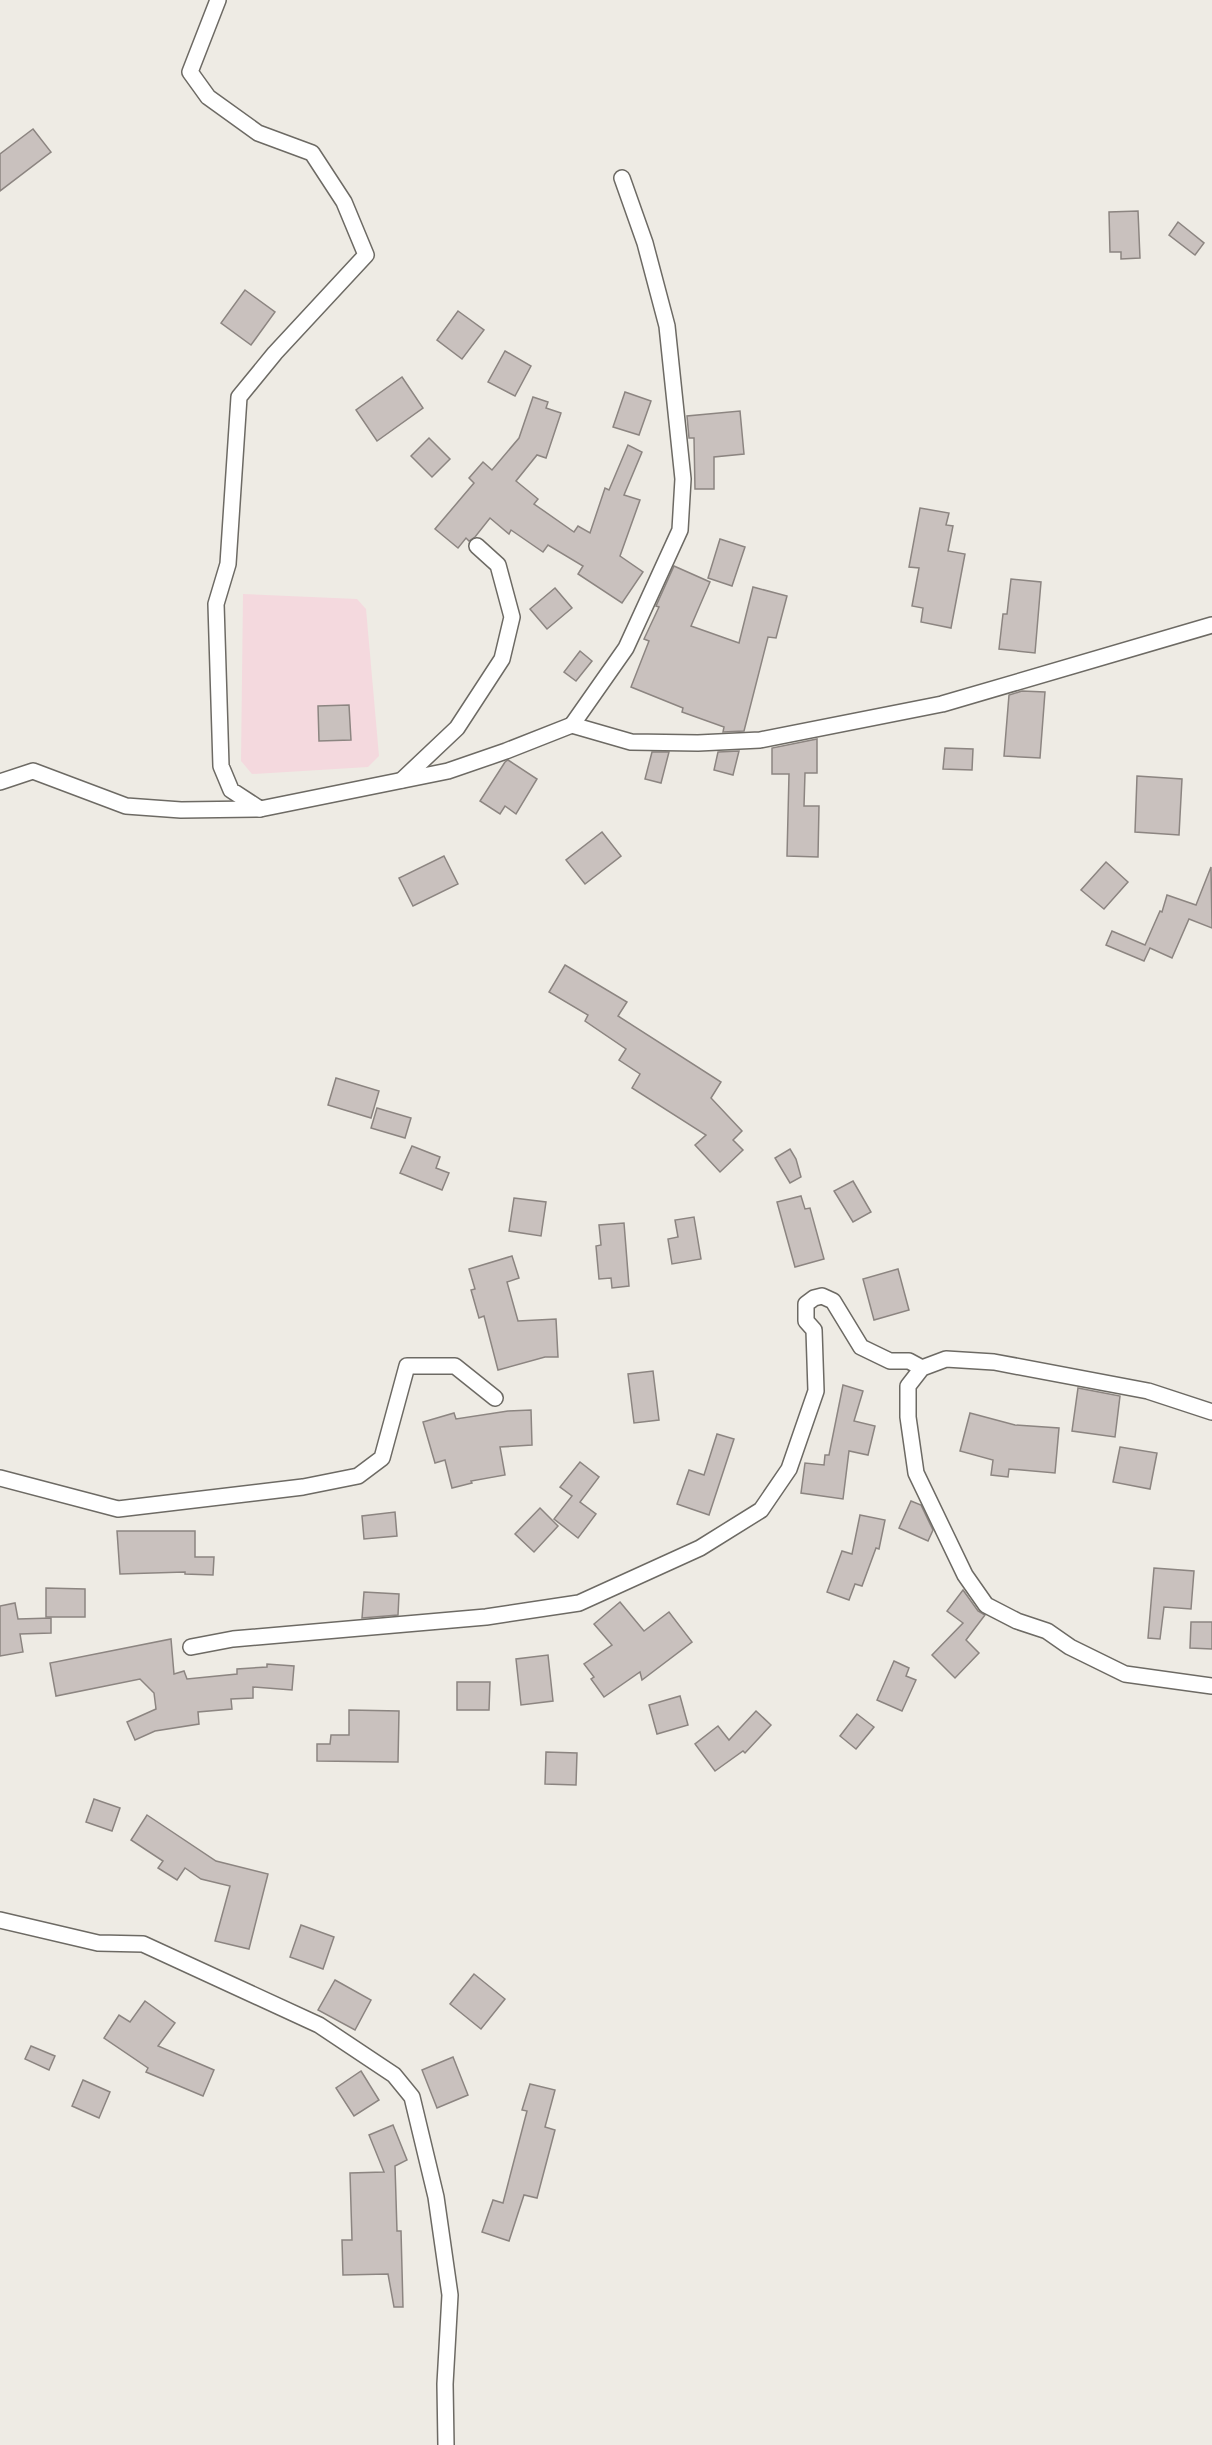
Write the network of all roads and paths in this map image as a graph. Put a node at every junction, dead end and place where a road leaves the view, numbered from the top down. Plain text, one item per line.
1 (218, 0) edge
2 (622, 178) dead end
3 (477, 546) dead end
4 (1212, 625) edge
5 (572, 725) junction
6 (402, 780) junction
7 (0, 782) edge
8 (260, 809) junction
9 (922, 1368) junction
10 (495, 1398) dead end
11 (1212, 1412) edge
12 (0, 1478) edge
13 (191, 1647) dead end
14 (1212, 1686) edge
15 (0, 1920) edge
16 (447, 2445) edge

1 - 8 street
2 - 5 street
3 - 6 street
4 - 5 street
5 - 6 street
6 - 8 street
7 - 8 street
9 - 11 street
9 - 13 street
9 - 14 street
10 - 12 street
15 - 16 street

